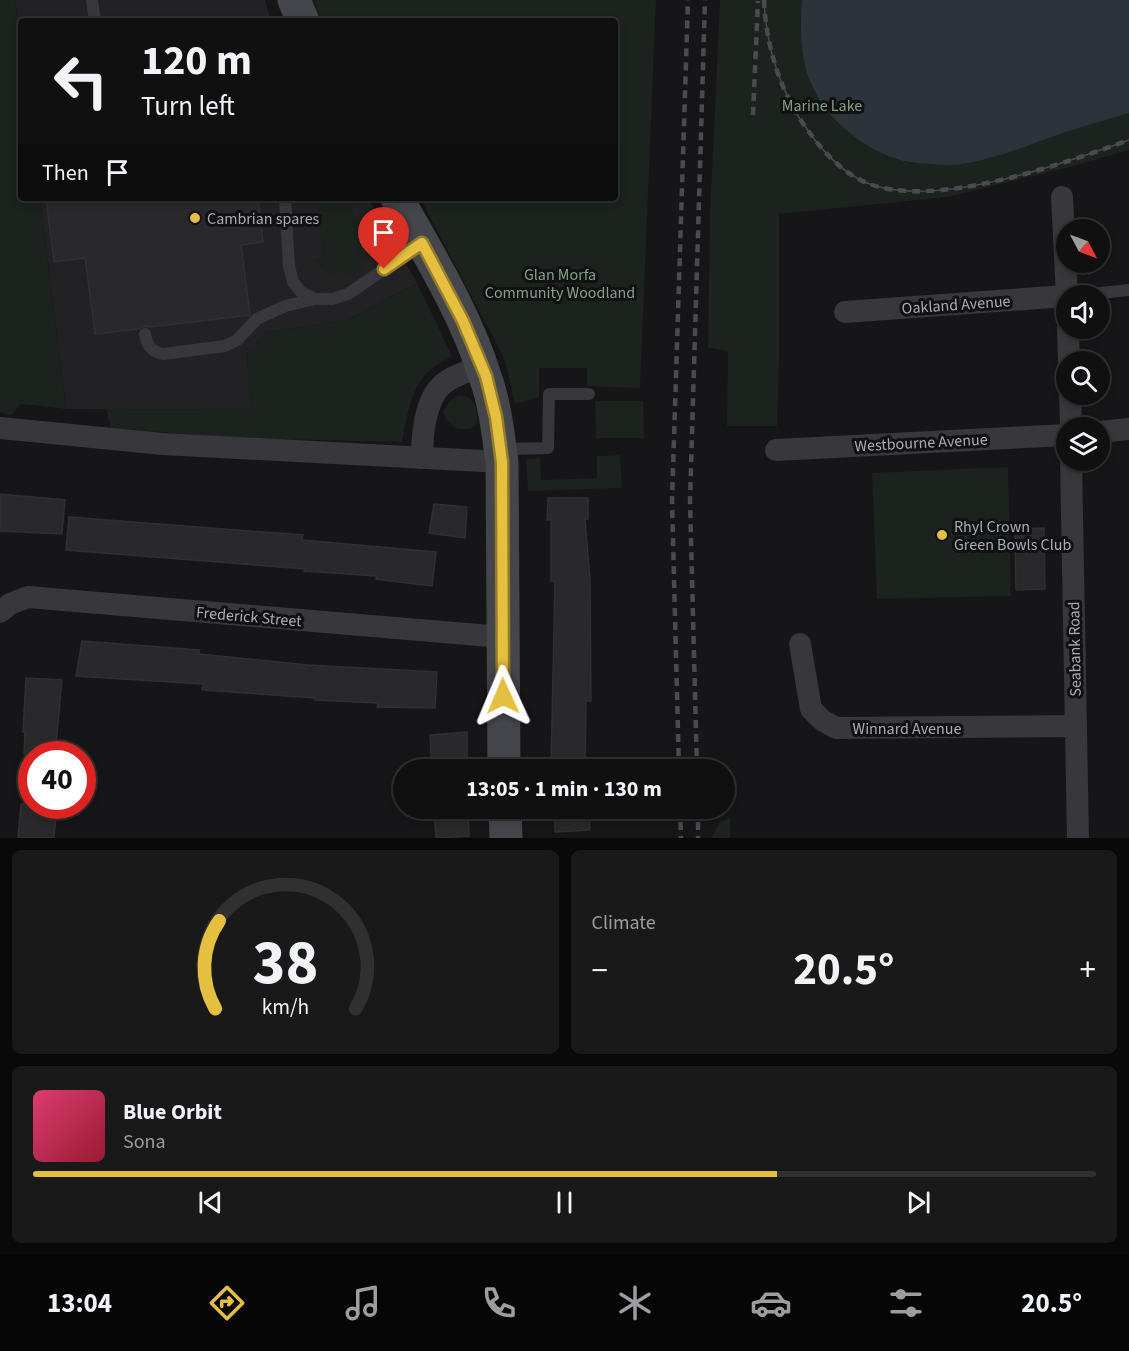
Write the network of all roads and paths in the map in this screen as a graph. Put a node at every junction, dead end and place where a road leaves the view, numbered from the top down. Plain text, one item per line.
1 (92, 0) edge
2 (294, 0) edge
3 (95, 18) edge
4 (302, 18) edge
5 (1062, 197) dead end
6 (285, 201) edge
7 (399, 201) edge
8 (422, 243) junction
9 (1066, 285) edge
10 (1129, 290) edge
11 (1110, 292) edge
12 (1056, 297) edge
13 (315, 299) junction
14 (845, 312) dead end
15 (146, 334) dead end
16 (482, 366) junction
17 (589, 394) dead end
18 (0, 428) edge
19 (1129, 429) edge
20 (1110, 431) edge
21 (1056, 436) edge
22 (776, 450) dead end
23 (501, 455) junction
24 (422, 458) junction
25 (1071, 471) edge
26 (0, 612) edge
27 (502, 637) junction
28 (800, 645) dead end
29 (1075, 726) junction
30 (504, 759) edge
31 (505, 819) edge
32 (506, 838) edge
33 (1078, 838) edge

1 - 3 lane
2 - 4 street
5 - 9 street, Oakland Avenue
6 - 13 lane
7 - 8 street
8 - 13 lane
8 - 16 street
10 - 11 lane
12 - 14 street, Oakland Avenue
13 - 15 lane
16 - 23 street
16 - 24 street
17 - 23 lane
18 - 24 street
19 - 20 street
21 - 22 street, Westbourne Avenue
23 - 24 street
23 - 27 street
25 - 29 street, Seabank Road
26 - 27 street, Frederick Street
27 - 30 street
28 - 29 street, Winnard Avenue
29 - 33 street, Seabank Road
31 - 32 street

